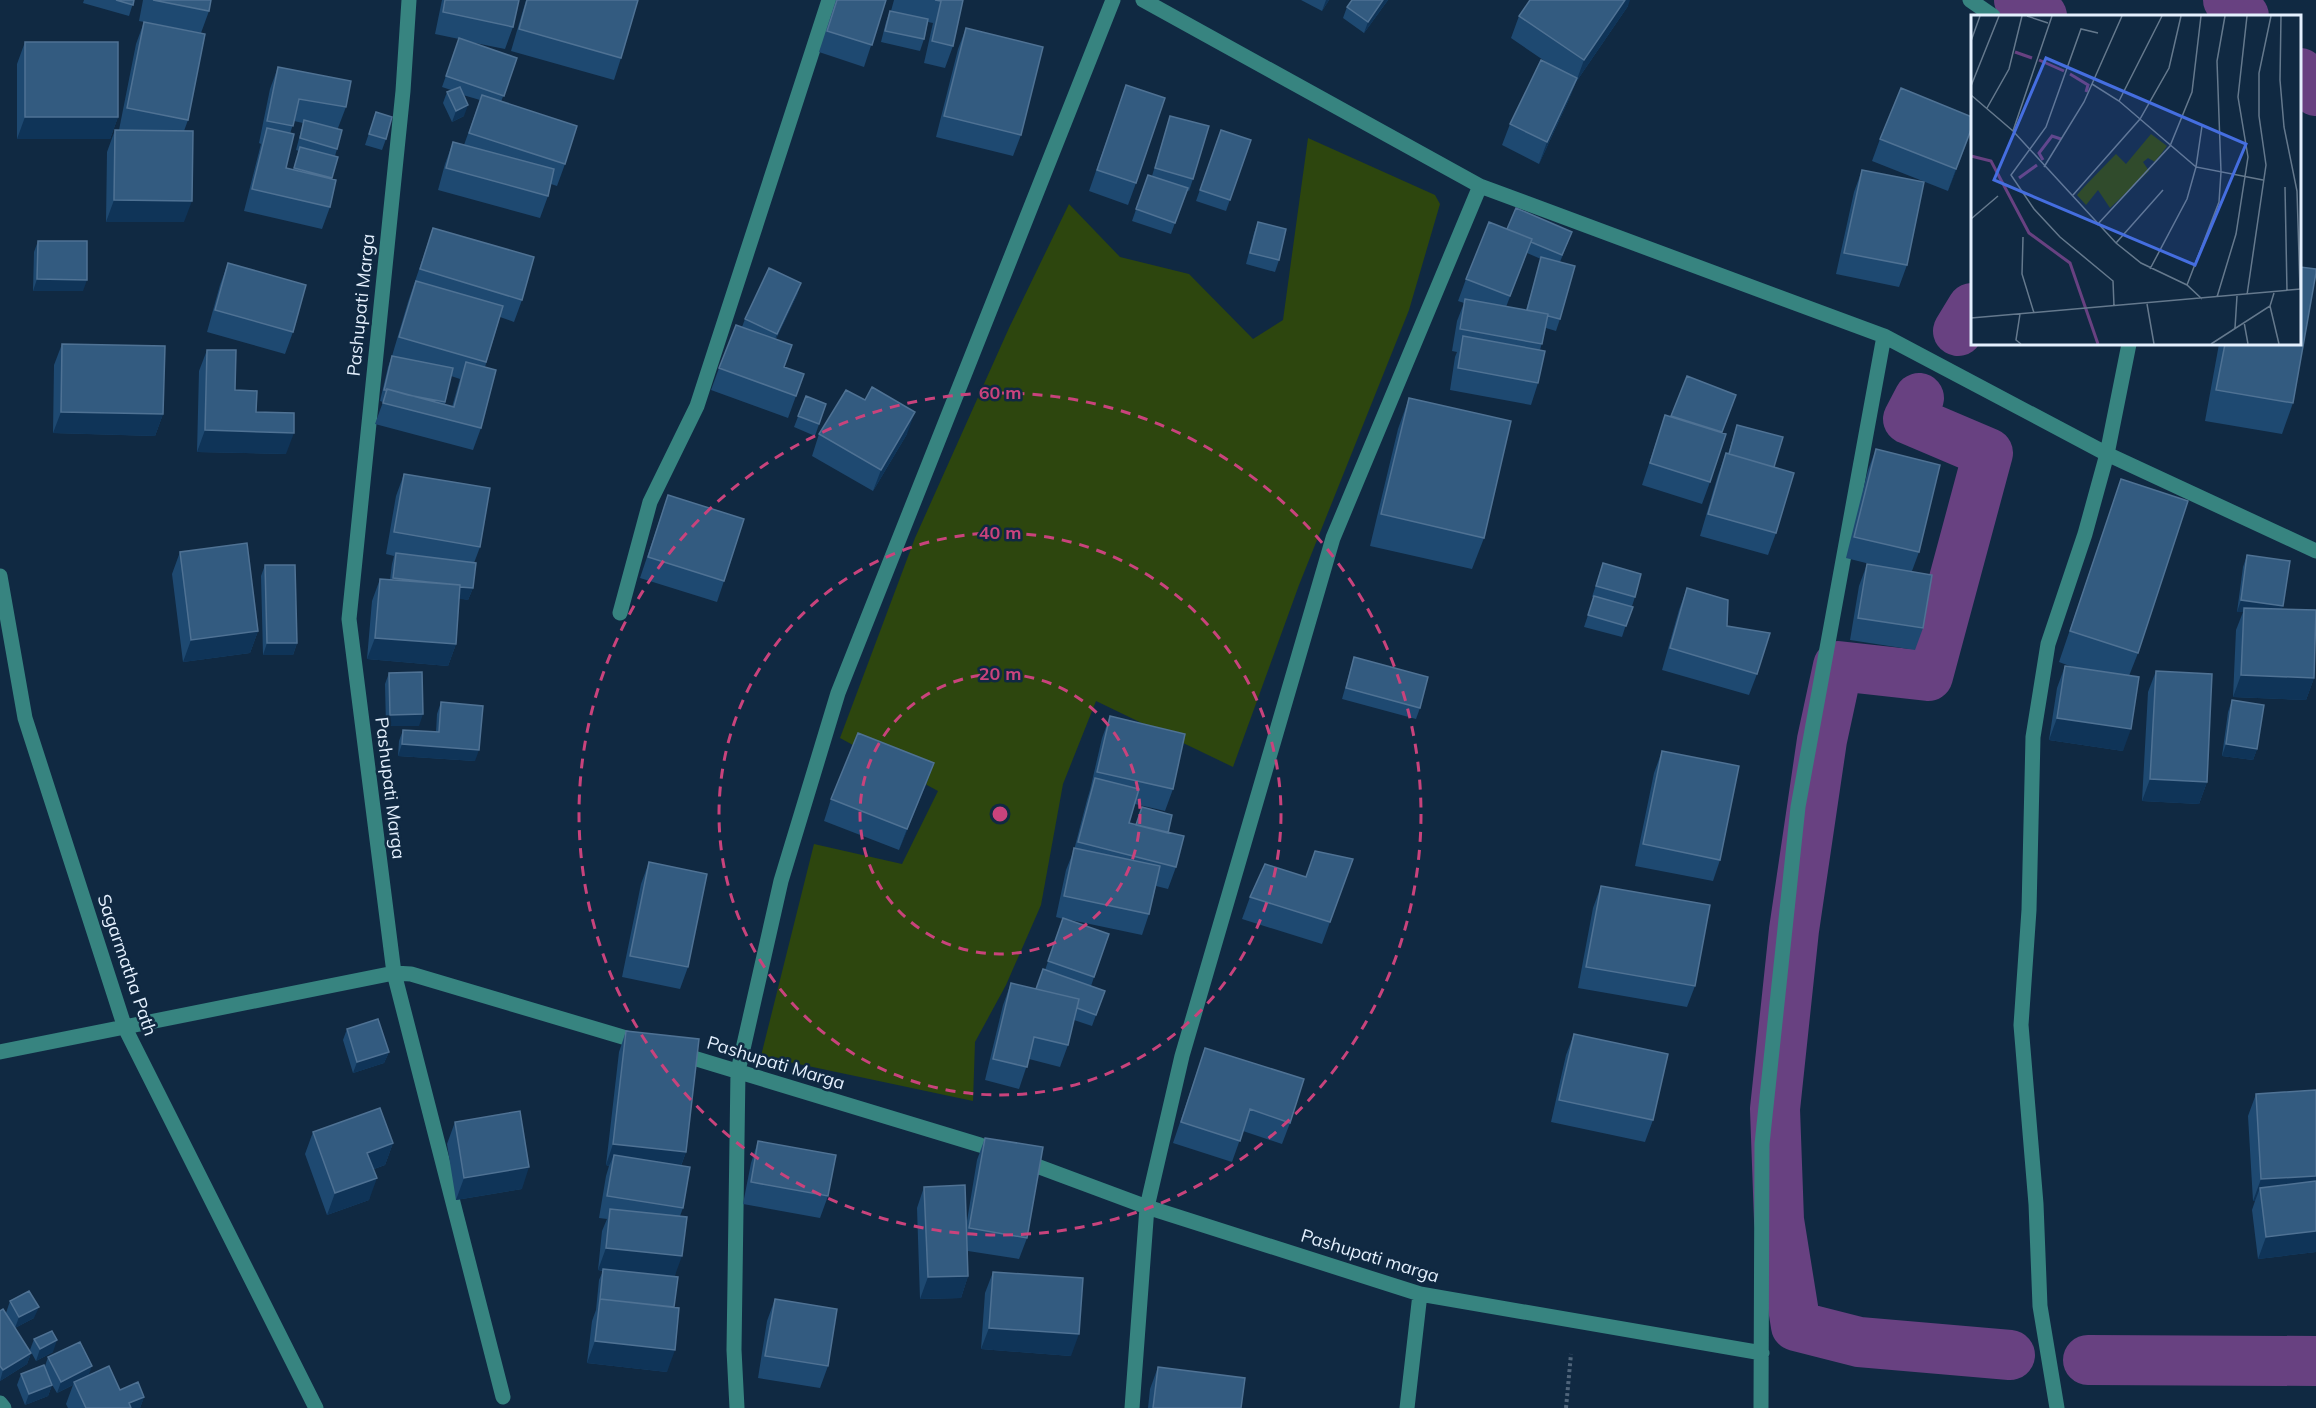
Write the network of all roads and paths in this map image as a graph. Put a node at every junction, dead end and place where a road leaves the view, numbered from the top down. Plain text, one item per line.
1 (409, 0) edge
2 (829, 0) edge
3 (1113, 0) edge
4 (1143, 0) edge
5 (1970, 0) edge
6 (1992, 15) edge
7 (1480, 186) junction
8 (1884, 336) junction
9 (2129, 345) edge
10 (2107, 454) junction
11 (2316, 551) edge
12 (0, 576) edge
13 (620, 613) dead end
14 (394, 973) junction
15 (125, 1028) junction
16 (0, 1052) edge
17 (738, 1071) junction
18 (980, 1145) joint
19 (1147, 1207) junction
20 (1420, 1294) junction
21 (1574, 1320) junction
22 (1762, 1353) junction
23 (503, 1397) dead end
24 (0, 1403) edge
25 (4, 1408) edge
26 (316, 1408) edge
27 (737, 1408) edge
28 (1132, 1408) edge
29 (1407, 1408) edge
30 (1566, 1408) edge
31 (1761, 1408) edge
32 (2057, 1408) edge

1 - 14 street, Pashupati Marga
2 - 13 street
3 - 17 street
4 - 7 street
5 - 6 street
7 - 8 street
7 - 19 street
8 - 10 street
8 - 22 street
9 - 10 street
10 - 11 street
10 - 32 street
12 - 15 street, Sagarmatha Path
14 - 15 street
14 - 17 street, Pashupati Marga
14 - 23 street
15 - 16 street
15 - 26 street, Sagarmatha Path
17 - 18 street, Pashupati Marga
17 - 27 street
18 - 19 street, Pashupati marga
19 - 20 street, Pashupati marga
19 - 28 street
20 - 21 street, Pashupati marga
20 - 29 street
21 - 22 street, Pashupati marga
21 - 30 path
22 - 31 street
24 - 25 street

